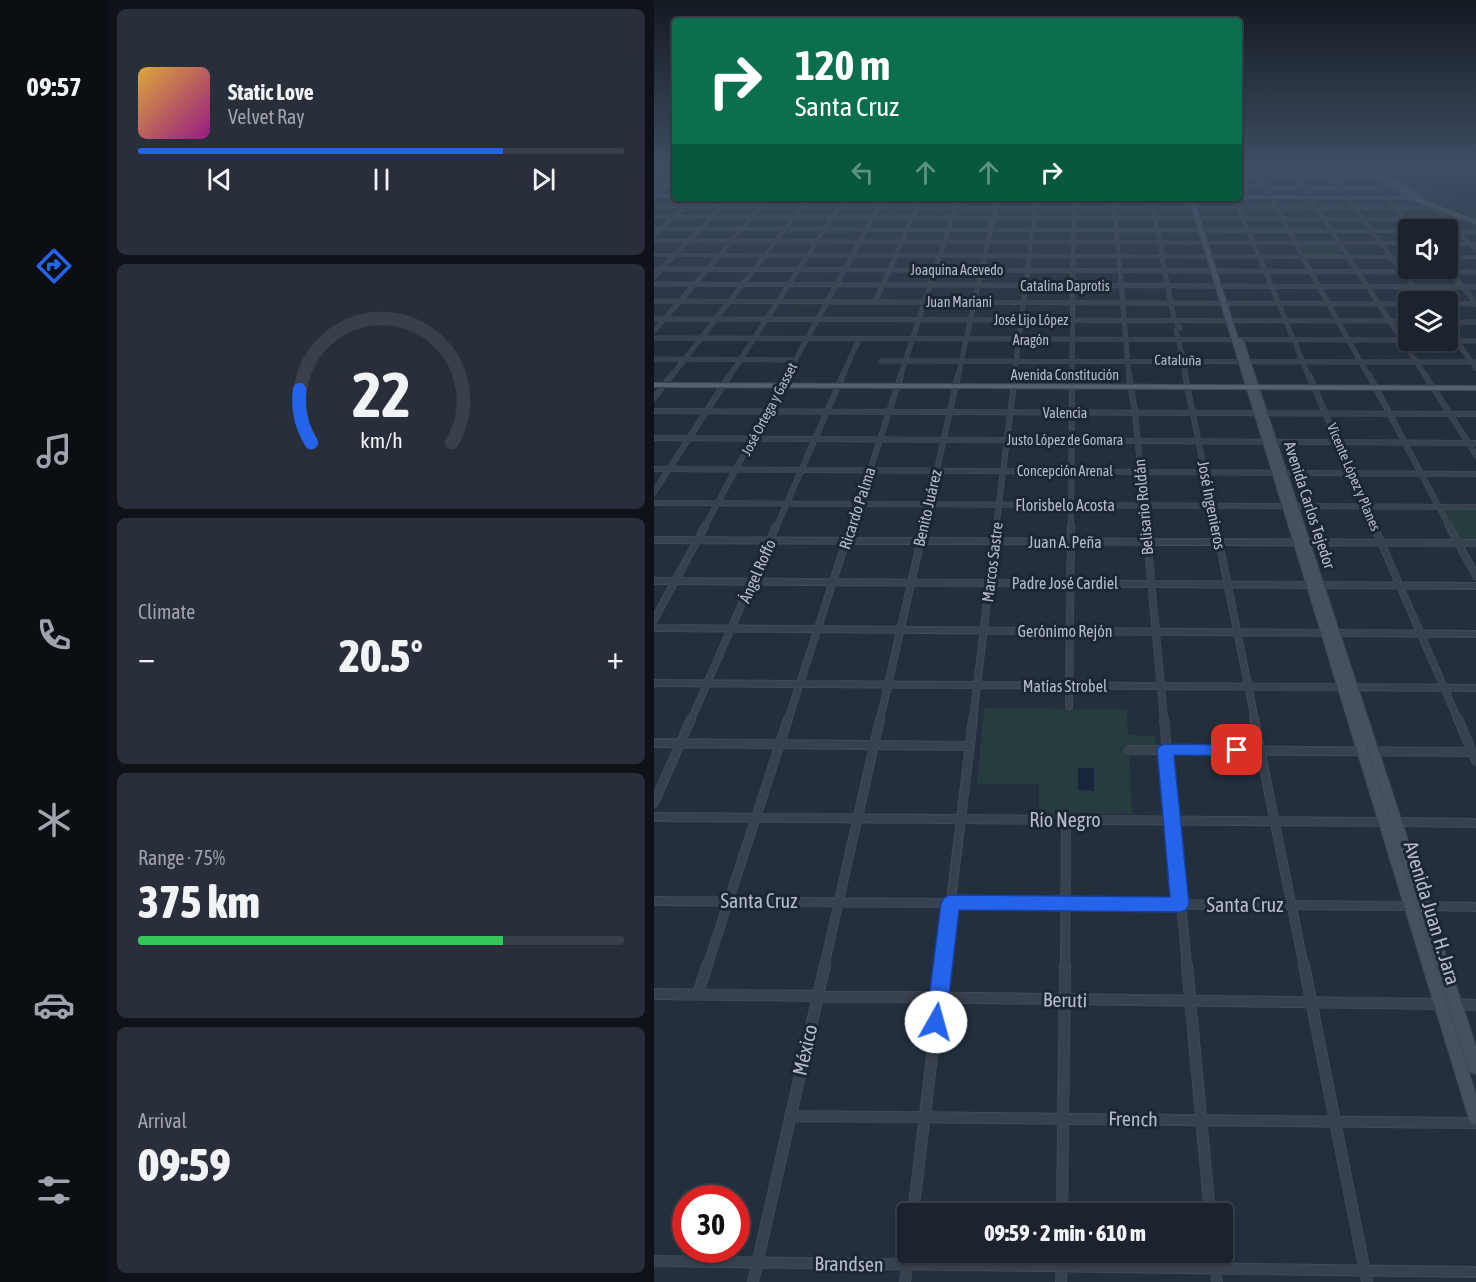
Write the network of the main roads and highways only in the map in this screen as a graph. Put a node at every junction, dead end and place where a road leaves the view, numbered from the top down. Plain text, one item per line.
1 (1201, 227) edge
2 (654, 384) edge
3 (1252, 386) junction
4 (1476, 387) edge
5 (1315, 585) junction
6 (1390, 822) junction
7 (1417, 906) junction
8 (1476, 1068) edge
9 (1476, 1118) edge

1 - 3 main road, Avenida Carlos Tejedor
2 - 3 main road, Avenida Constitución
3 - 4 main road, Avenida Constitución
3 - 5 main road, Avenida Carlos Tejedor
5 - 6 main road, Avenida Carlos Tejedor
5 - 6 main road, Avenida Carlos Tejedor
6 - 7 main road, Avenida Juan H. Jara
7 - 8 main road, Avenida Juan H. Jara
7 - 9 main road, Avenida Juan H. Jara

